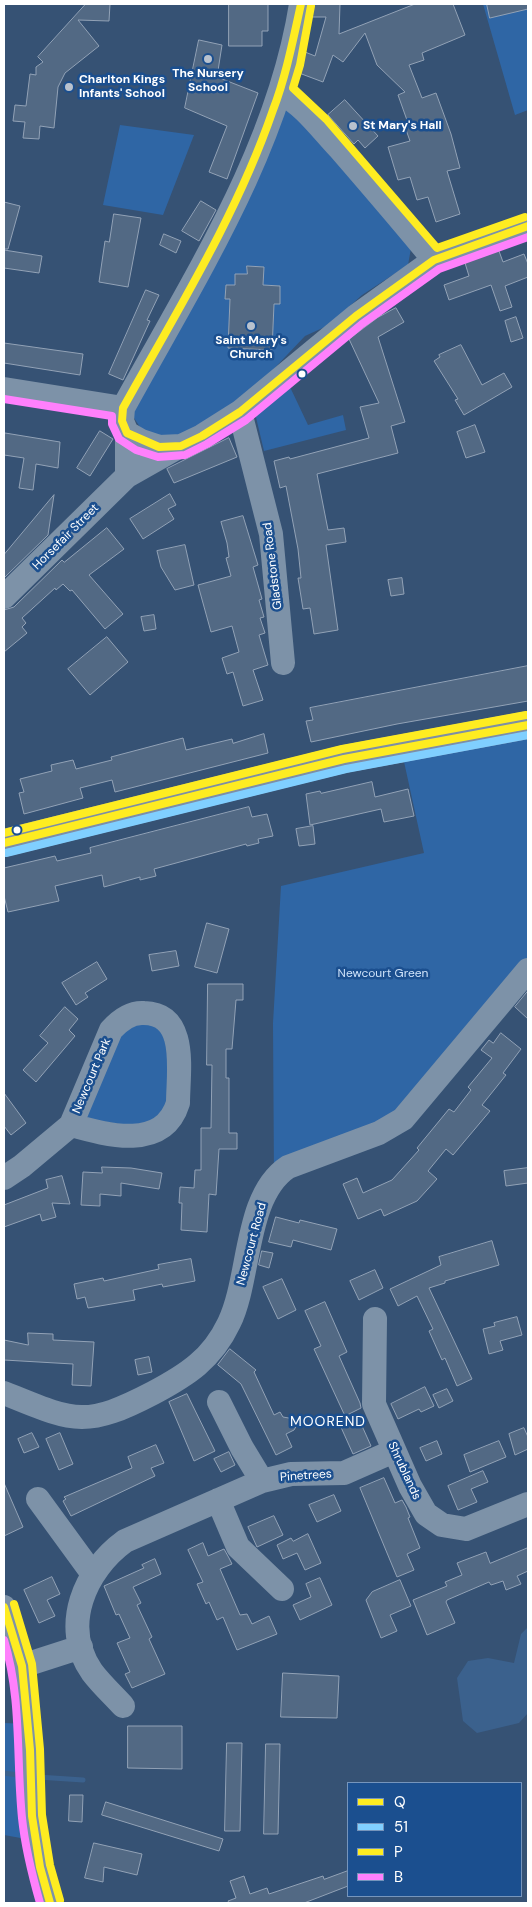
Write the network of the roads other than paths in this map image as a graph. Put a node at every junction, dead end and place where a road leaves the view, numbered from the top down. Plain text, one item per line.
1 (301, 4) edge
2 (281, 93) junction
3 (528, 226) edge
4 (434, 260) junction
5 (4, 389) edge
6 (123, 408) junction
7 (240, 412) junction
8 (127, 433) junction
9 (181, 446) junction
10 (127, 476) junction
11 (4, 596) edge
12 (283, 663) dead end
13 (528, 725) edge
14 (4, 843) edge
15 (528, 970) edge
16 (71, 1125) junction
17 (4, 1178) edge
18 (375, 1319) dead end
19 (4, 1393) edge
20 (219, 1402) dead end
21 (394, 1452) junction
22 (262, 1481) junction
23 (38, 1499) dead end
24 (218, 1500) junction
25 (528, 1504) edge
26 (92, 1573) junction
27 (282, 1589) dead end
28 (4, 1607) edge
29 (81, 1647) junction
30 (22, 1666) junction
31 (123, 1706) dead end
32 (50, 1903) edge

1 - 2 street
2 - 4 street
2 - 6 street
3 - 4 street, Horsefair Street
4 - 7 street, Horsefair Street
5 - 6 street
6 - 8 street
7 - 9 street, Horsefair Street
7 - 12 street, Gladstone Road
8 - 9 street, Horsefair Street
8 - 10 street
9 - 10 street, Horsefair Street
10 - 11 street, Horsefair Street
13 - 14 main road
15 - 19 street, Newcourt Road
16 - 16 street, Newcourt Park
16 - 17 street, Newcourt Park
18 - 21 street, Shrublands
20 - 22 street
21 - 22 street, Pinetrees
21 - 25 street, Shrublands
22 - 24 street, Pinetrees
23 - 26 street
24 - 26 street, Pinetrees
24 - 27 street
26 - 29 street, Pinetrees
28 - 30 street
29 - 30 street
29 - 31 street, Pinetrees
30 - 32 street

